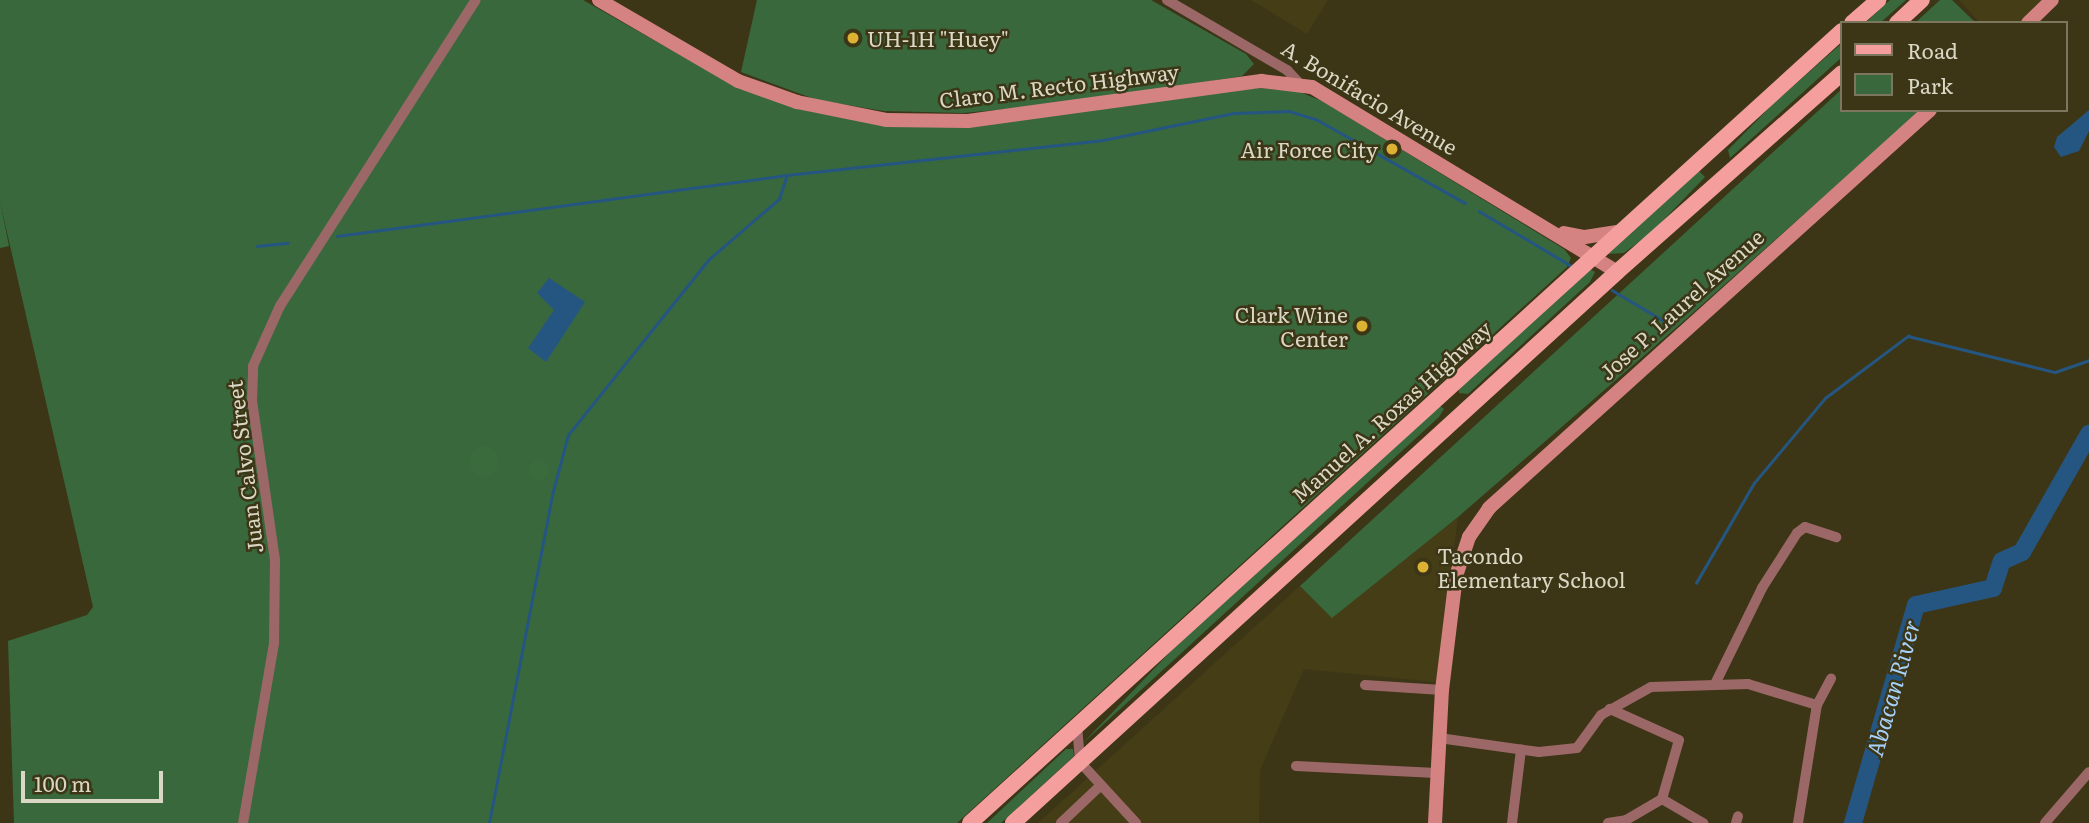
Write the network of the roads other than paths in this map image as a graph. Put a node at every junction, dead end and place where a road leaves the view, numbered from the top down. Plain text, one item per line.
1 (476, 0) edge
2 (599, 0) edge
3 (1167, 0) edge
4 (1878, 0) edge
5 (1922, 0) edge
6 (2052, 0) edge
7 (1854, 21) edge
8 (1899, 21) edge
9 (2030, 21) edge
10 (1840, 33) edge
11 (1840, 75) edge
12 (1300, 84) junction
13 (1928, 112) edge
14 (1704, 156) junction
15 (1725, 178) junction
16 (1552, 229) junction
17 (1621, 231) junction
18 (1592, 255) junction
19 (1617, 272) junction
20 (1440, 395) junction
21 (1459, 414) junction
22 (1836, 537) dead end
23 (1831, 679) dead end
24 (1716, 682) junction
25 (1365, 685) dead end
26 (1443, 690) junction
27 (1817, 705) junction
28 (1610, 709) junction
29 (1077, 726) junction
30 (1439, 738) junction
31 (1521, 750) junction
32 (1080, 762) junction
33 (1296, 766) dead end
34 (2089, 772) edge
35 (1436, 773) junction
36 (1101, 785) junction
37 (1662, 799) junction
38 (243, 823) edge
39 (970, 823) edge
40 (1013, 823) edge
41 (1061, 823) edge
42 (1136, 823) edge
43 (1435, 823) edge
44 (1512, 823) edge
45 (1608, 823) edge
46 (1703, 823) edge
47 (1798, 823) edge
48 (2045, 823) edge

1 - 38 street, Juan Calvo Street
2 - 12 main road, Claro M. Recto Highway
3 - 12 street, A. Bonifacio Avenue
4 - 7 main road
5 - 8 main road
6 - 9 main road
10 - 14 main road, Manuel A. Roxas Highway
11 - 15 main road
12 - 16 main road, A. Bonifacio Avenue
13 - 26 main road, Jose P. Laurel Avenue
14 - 15 main road
14 - 17 main road, Manuel A. Roxas Highway
15 - 19 main road
16 - 17 main road, A. Bonifacio Avenue
16 - 18 main road, A. Bonifacio Avenue
17 - 18 main road, Manuel A. Roxas Highway
18 - 19 main road, A. Bonifacio Avenue
18 - 20 main road, Manuel A. Roxas Highway
19 - 21 main road
20 - 21 main road
20 - 29 main road, Manuel A. Roxas Highway
21 - 32 main road
22 - 24 street
23 - 27 street
24 - 27 street
24 - 28 street
25 - 26 street
26 - 30 main road, Jose P. Laurel Avenue
27 - 47 street
28 - 31 street
28 - 37 street
29 - 32 street
29 - 39 main road, Manuel A. Roxas Highway
30 - 31 street
30 - 35 main road, Jose P. Laurel Avenue
31 - 44 street
32 - 36 street
32 - 40 main road
33 - 35 street
34 - 48 street
35 - 43 main road, Jose P. Laurel Avenue
36 - 41 street
36 - 42 street
37 - 45 street
37 - 46 street

